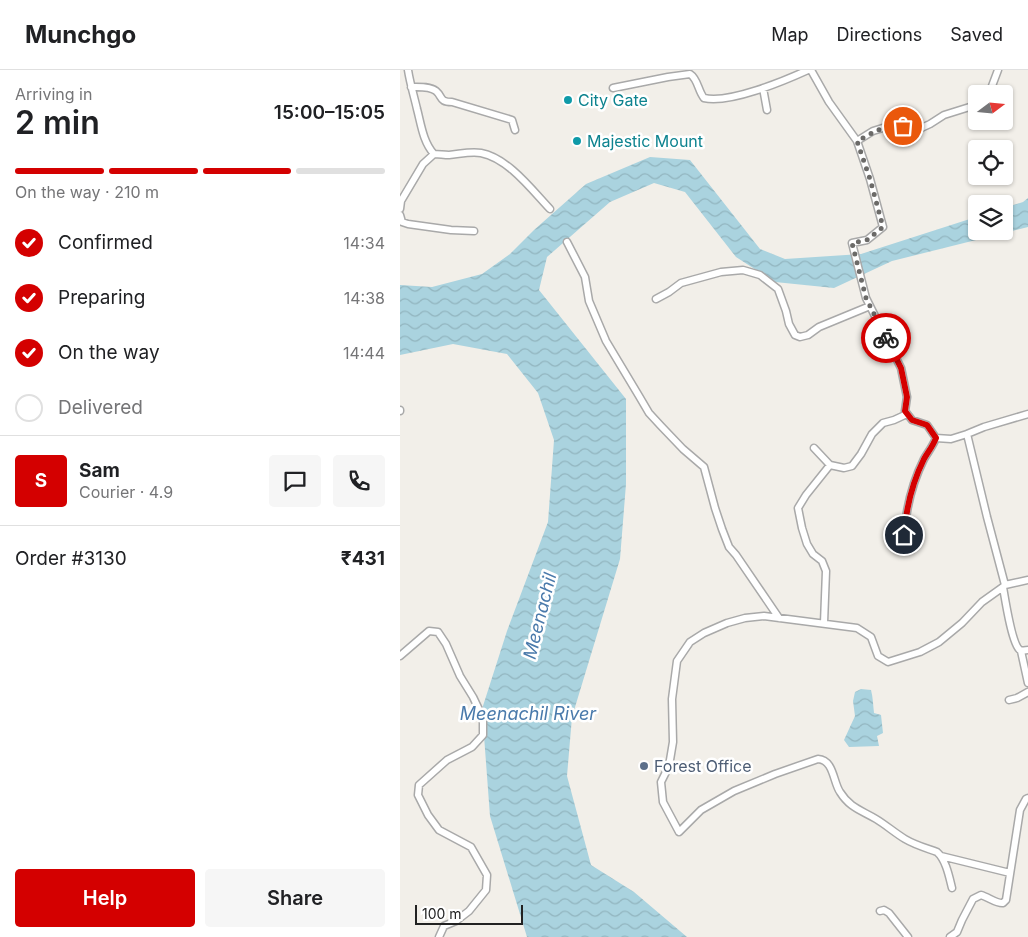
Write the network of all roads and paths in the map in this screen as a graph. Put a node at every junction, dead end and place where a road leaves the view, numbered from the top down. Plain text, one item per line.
1 (408, 70) edge
2 (809, 70) edge
3 (998, 70) edge
4 (992, 85) edge
5 (411, 87) junction
6 (613, 88) dead end
7 (763, 88) junction
8 (968, 108) edge
9 (768, 110) dead end
10 (515, 130) dead end
11 (857, 141) junction
12 (434, 154) junction
13 (400, 209) edge
14 (550, 209) dead end
15 (400, 215) edge
16 (474, 231) dead end
17 (567, 242) dead end
18 (656, 299) dead end
19 (870, 306) junction
20 (908, 414) junction
21 (1028, 414) edge
22 (967, 434) junction
23 (936, 438) junction
24 (814, 448) dead end
25 (830, 465) junction
26 (904, 535) dead end
27 (1028, 580) edge
28 (1004, 586) junction
29 (779, 618) junction
30 (824, 623) junction
31 (1025, 650) edge
32 (400, 656) edge
33 (1028, 683) edge
34 (1028, 692) edge
35 (1009, 700) dead end
36 (1028, 798) edge
37 (941, 856) junction
38 (1010, 872) junction
39 (952, 888) dead end
40 (880, 911) dead end
41 (439, 937) edge
42 (908, 937) edge
43 (950, 937) edge

1 - 5 street
2 - 7 street
2 - 11 street
3 - 4 street
5 - 10 street
5 - 12 street
6 - 7 street
7 - 9 street
8 - 11 street
11 - 19 street
12 - 13 street
12 - 14 street
15 - 16 street
17 - 29 street
18 - 19 street
19 - 20 street
20 - 23 street
20 - 25 street
21 - 22 street
22 - 23 street
22 - 28 street
23 - 26 street
24 - 25 street
25 - 30 street
27 - 28 street
28 - 30 street
28 - 31 street
29 - 30 street
29 - 37 street
31 - 33 street
32 - 41 street
34 - 35 street
36 - 38 street
37 - 38 street
37 - 39 street
38 - 43 street
40 - 42 street

